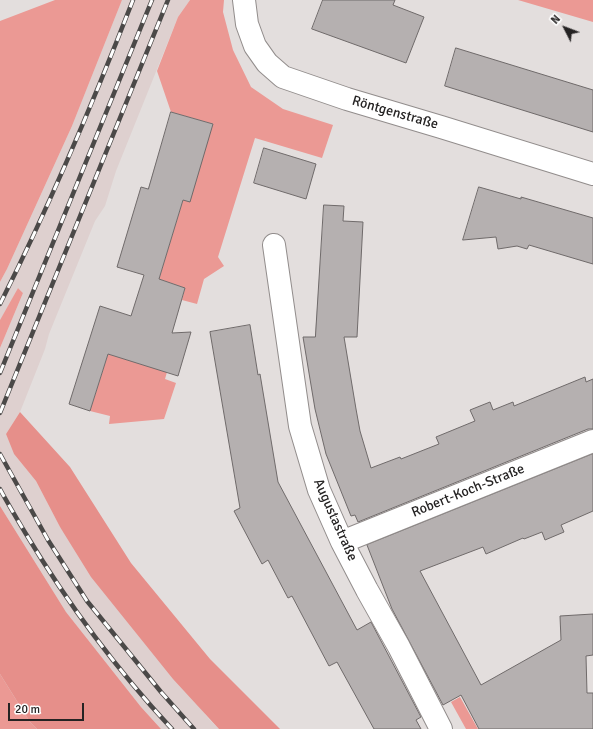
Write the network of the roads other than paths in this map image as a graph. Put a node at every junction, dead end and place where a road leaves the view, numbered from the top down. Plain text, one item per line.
1 (244, 0) edge
2 (593, 174) edge
3 (274, 245) dead end
4 (593, 441) edge
5 (342, 542) junction
6 (440, 729) edge

1 - 2 street, Röntgenstraße
3 - 5 street, Augustastraße
4 - 5 street, Robert-Koch-Straße
5 - 6 street, Augustastraße

